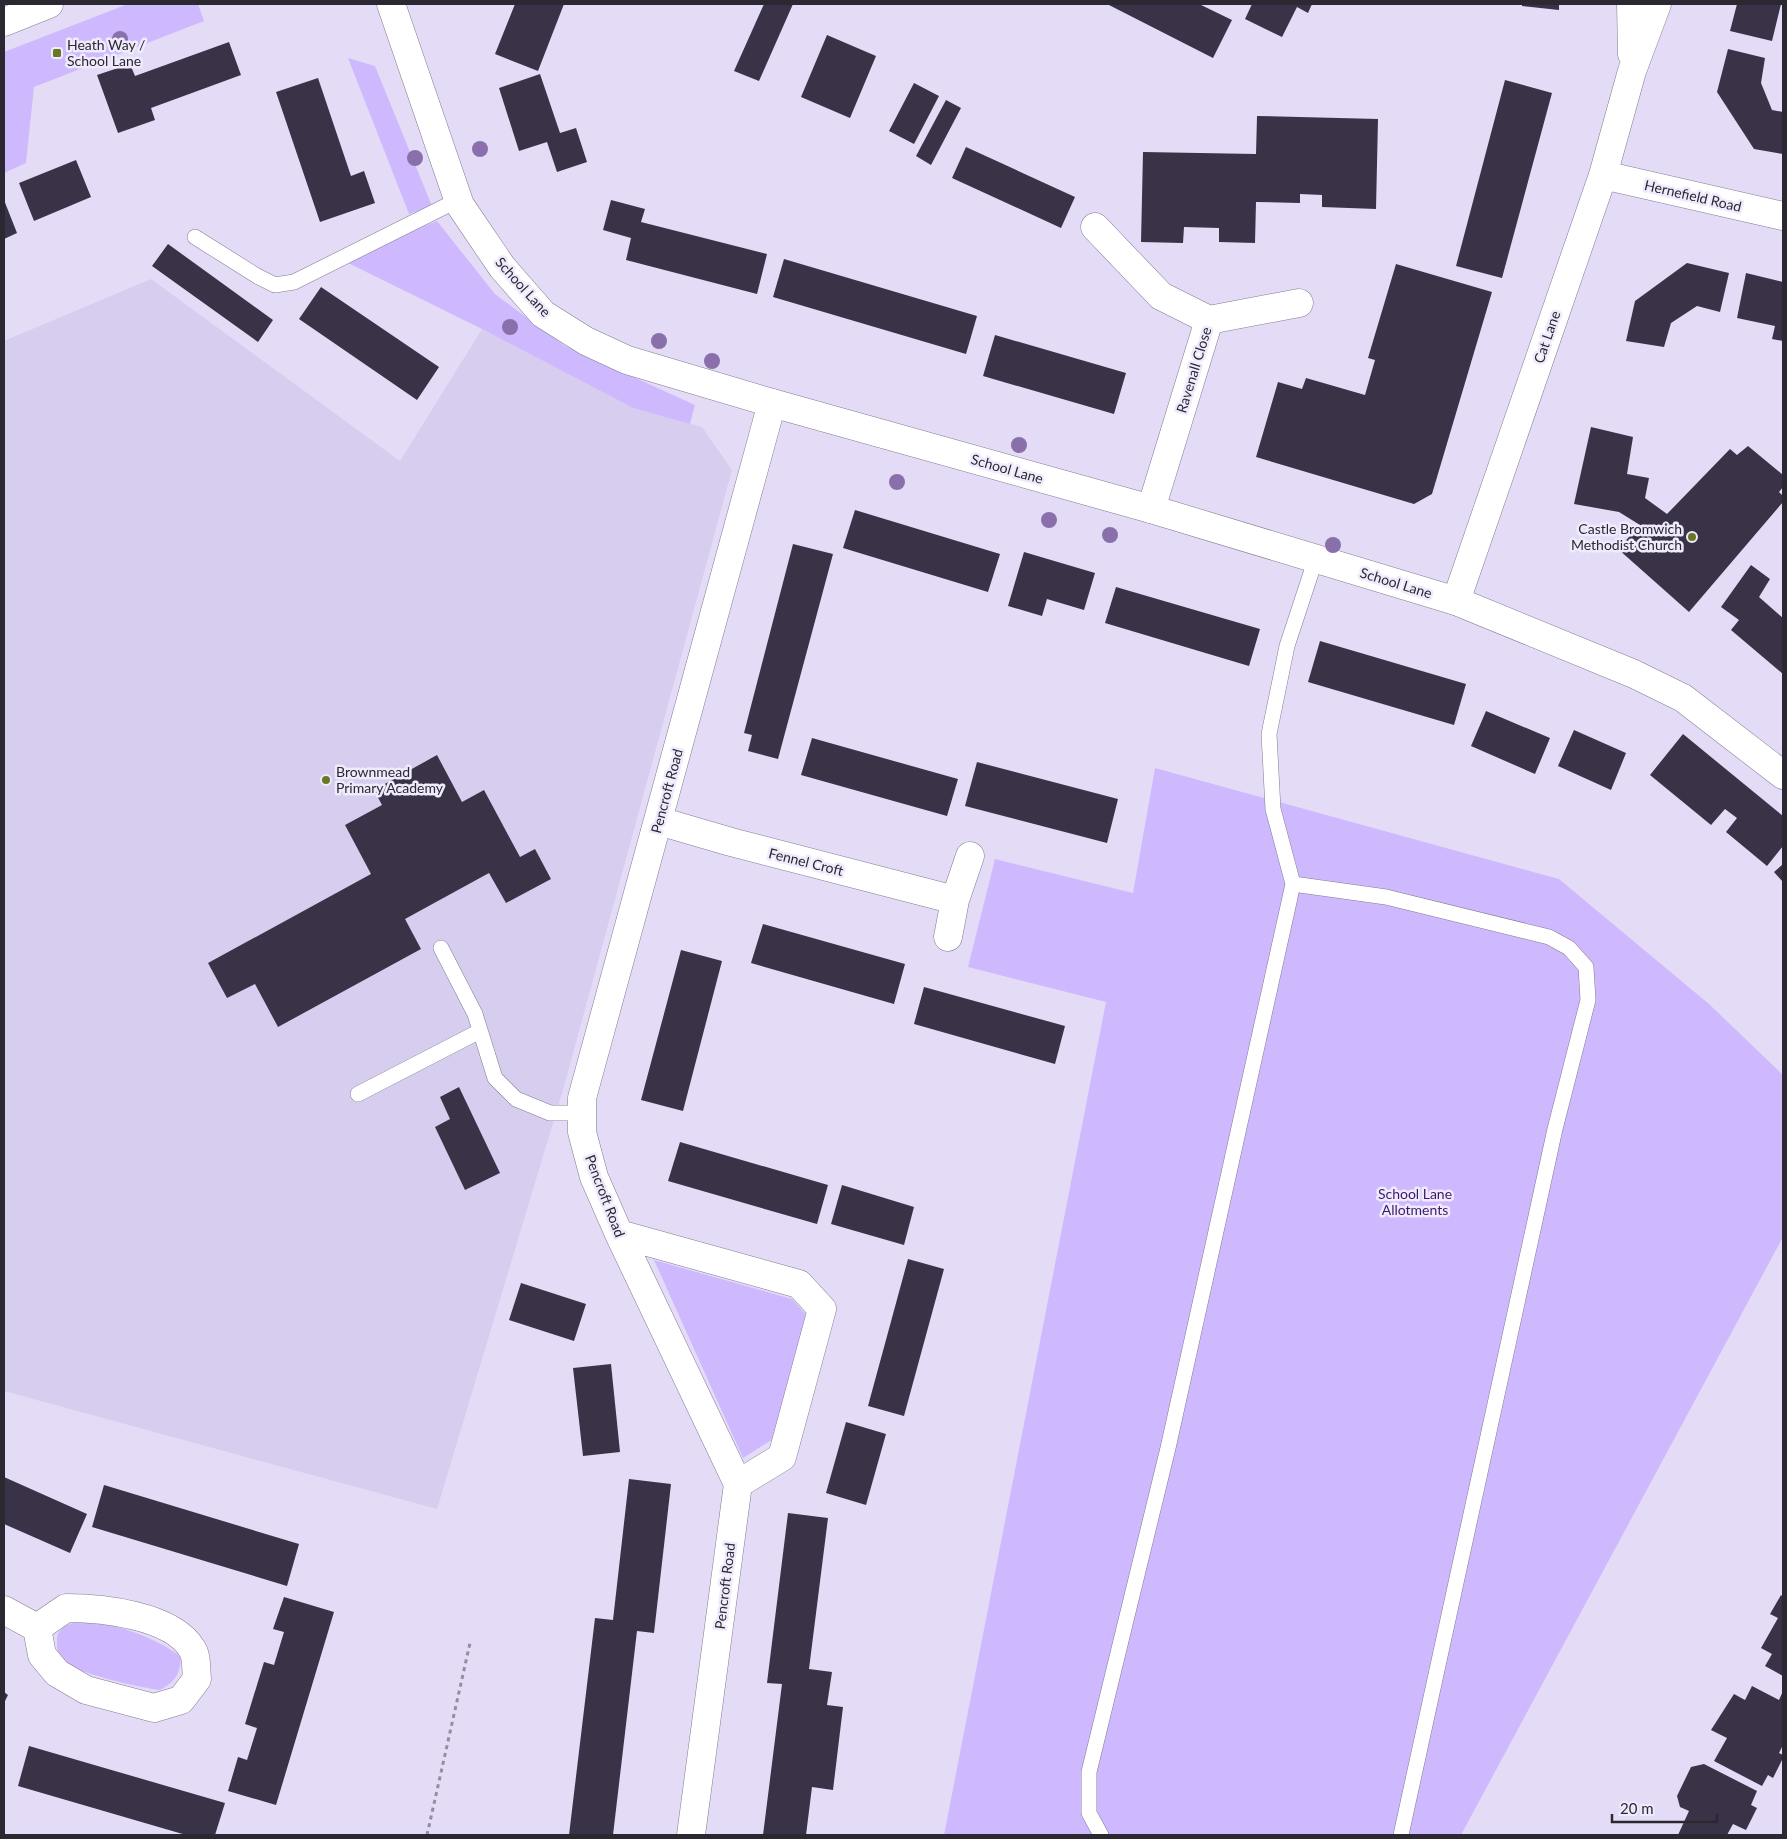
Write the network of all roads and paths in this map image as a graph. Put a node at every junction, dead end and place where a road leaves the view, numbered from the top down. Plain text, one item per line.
1 (48, 4) edge
2 (391, 4) edge
3 (1631, 4) edge
4 (1657, 4) edge
5 (4, 22) edge
6 (1632, 71) junction
7 (1603, 175) junction
8 (458, 200) junction
9 (1783, 216) edge
10 (1095, 227) dead end
11 (195, 237) dead end
12 (1300, 303) dead end
13 (1209, 320) junction
14 (772, 404) junction
15 (1151, 509) junction
16 (1316, 558) junction
17 (1456, 602) junction
18 (1783, 774) edge
19 (658, 821) junction
20 (970, 856) dead end
21 (1293, 884) junction
22 (955, 900) junction
23 (948, 937) dead end
24 (441, 948) dead end
25 (480, 1031) junction
26 (358, 1094) dead end
27 (582, 1113) junction
28 (619, 1234) junction
29 (738, 1484) junction
30 (4, 1610) edge
31 (37, 1628) junction
32 (470, 1643) dead end
33 (427, 1835) edge
34 (691, 1835) edge
35 (1102, 1835) edge
36 (1401, 1835) edge

1 - 5 street
2 - 8 street, School Lane
3 - 6 street, Cat Lane
4 - 6 street, Cat Lane
6 - 7 street, Cat Lane
7 - 9 street, Hernefield Road
7 - 17 street, Cat Lane
8 - 11 lane
8 - 14 street, School Lane
10 - 13 street
12 - 13 street, Ravenall Close
13 - 15 street, Ravenall Close
14 - 15 street, School Lane
14 - 19 street, Pencroft Road
15 - 16 street, School Lane
16 - 17 street, School Lane
16 - 21 lane
17 - 18 street, School Lane
19 - 22 street, Fennel Croft
19 - 27 street, Pencroft Road
20 - 22 street
21 - 35 lane
21 - 36 lane
22 - 23 street
24 - 25 lane
25 - 26 lane
25 - 27 lane
27 - 28 street, Pencroft Road
28 - 29 street, Pencroft Road
28 - 29 street
29 - 34 street, Pencroft Road
30 - 31 street
31 - 31 street
32 - 33 path

